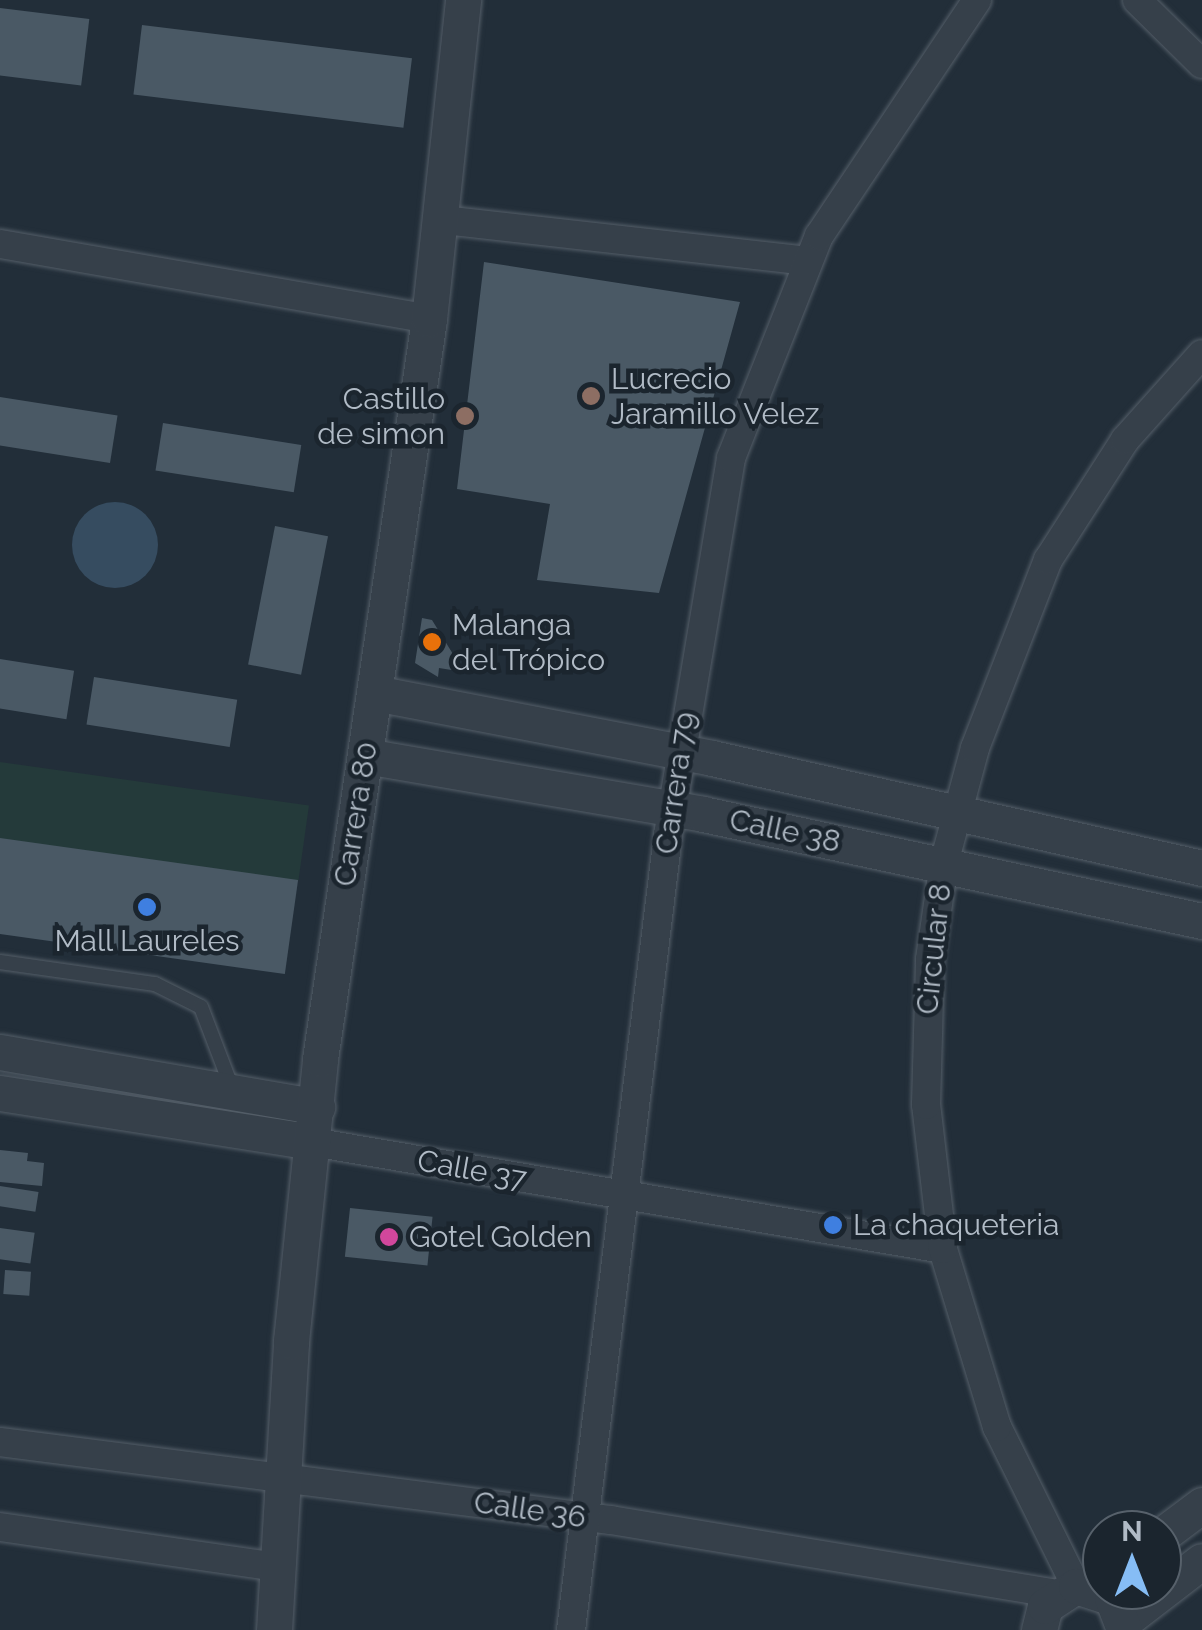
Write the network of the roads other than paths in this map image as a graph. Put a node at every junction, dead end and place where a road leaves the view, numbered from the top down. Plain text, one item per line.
1 (463, 0) edge
2 (978, 0) edge
3 (1136, 0) edge
4 (1202, 64) edge
5 (442, 220) junction
6 (0, 244) edge
7 (808, 261) junction
8 (429, 319) junction
9 (1202, 354) edge
10 (375, 693) junction
11 (681, 752) junction
12 (365, 756) junction
13 (672, 810) junction
14 (956, 812) junction
15 (944, 863) junction
16 (1202, 868) edge
17 (1202, 920) edge
18 (0, 962) edge
19 (0, 1052) edge
20 (0, 1094) edge
21 (234, 1094) junction
22 (316, 1107) junction
23 (312, 1142) junction
24 (622, 1196) junction
25 (943, 1249) junction
26 (0, 1442) edge
27 (281, 1475) junction
28 (584, 1518) junction
29 (0, 1527) edge
30 (1202, 1561) edge
31 (276, 1567) junction
32 (1062, 1603) edge
33 (1124, 1626) edge
34 (274, 1630) edge
35 (571, 1630) edge

1 - 5 street, Carrera 80
2 - 7 street, Carrera 79
3 - 4 street
5 - 7 street
5 - 8 street, Carrera 80
6 - 8 street
7 - 11 street, Carrera 79
8 - 10 street, Carrera 80
9 - 14 street, Circular 8
10 - 11 street, Calle 38
10 - 12 street, Carrera 80
11 - 13 street, Carrera 79
11 - 14 street, Calle 38
12 - 13 street, Calle 38
12 - 22 street, Carrera 80
13 - 15 street, Calle 38
13 - 24 street, Carrera 79
14 - 15 street, Circular 8
14 - 16 street, Calle 38
15 - 17 street, Calle 38
15 - 25 street, Circular 8
18 - 21 lane
19 - 21 street
20 - 23 street, Calle 37
21 - 22 street
22 - 23 street, Carrera 80
23 - 24 street, Calle 37
23 - 27 street, Carrera 80
24 - 25 street, Calle 37
24 - 28 street, Carrera 79
25 - 32 street, Circular 8
26 - 27 street, Calle 36
27 - 28 street, Calle 36
27 - 31 street, Carrera 80
28 - 32 street, Calle 36
28 - 35 street, Carrera 79
29 - 31 street
30 - 33 street
31 - 34 street, Carrera 80
32 - 33 street

